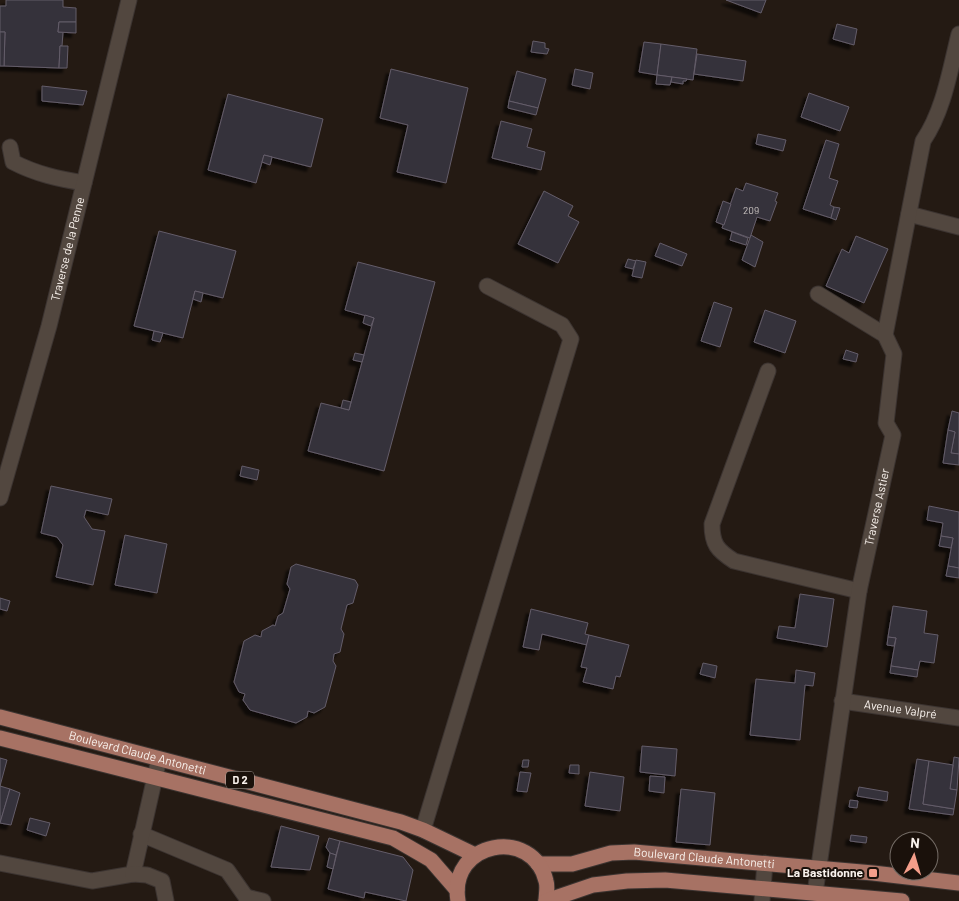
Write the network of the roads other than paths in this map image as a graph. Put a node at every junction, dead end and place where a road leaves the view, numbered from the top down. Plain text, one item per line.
1 (129, 0) edge
2 (959, 34) edge
3 (10, 147) dead end
4 (84, 184) junction
5 (909, 214) junction
6 (959, 227) edge
7 (487, 286) dead end
8 (818, 294) dead end
9 (885, 335) junction
10 (768, 371) dead end
11 (0, 498) edge
12 (859, 591) junction
13 (842, 701) junction
14 (0, 717) edge
15 (959, 718) edge
16 (0, 738) edge
17 (159, 759) junction
18 (154, 777) junction
19 (423, 830) junction
20 (141, 834) junction
21 (476, 855) junction
22 (0, 863) edge
23 (765, 863) junction
24 (538, 864) junction
25 (819, 868) junction
26 (133, 874) junction
27 (959, 884) edge
28 (815, 892) junction
29 (763, 894) edge
30 (457, 896) edge
31 (246, 899) edge
32 (166, 901) edge
33 (263, 901) edge
34 (546, 901) edge
35 (902, 901) edge

1 - 4 street, Traverse de la Penne
2 - 5 street
3 - 4 street
4 - 11 street, Traverse de la Penne
5 - 6 street
5 - 9 street
7 - 19 street
8 - 9 street
9 - 12 street, Traverse Astier
10 - 12 street
12 - 13 street, Traverse Astier
13 - 15 street, Avenue Valpré
13 - 25 street, Traverse Astier
14 - 17 main road, Boulevard Claude Antonetti / D 2
16 - 18 main road, Boulevard Claude Antonetti / D 2
17 - 18 street
17 - 19 main road, Boulevard Claude Antonetti / D 2
18 - 20 street
18 - 30 main road, Boulevard Claude Antonetti / D 2
19 - 21 main road, Boulevard Claude Antonetti / D 2
20 - 26 street
20 - 31 street
21 - 24 main road
21 - 30 main road
22 - 26 street
23 - 24 main road, Boulevard Claude Antonetti
23 - 25 main road, Boulevard Claude Antonetti
23 - 29 street
24 - 34 main road
25 - 27 main road, Boulevard Claude Antonetti
25 - 28 street, Traverse Astier
26 - 32 street
28 - 29 main road, Boulevard Claude Antonetti
28 - 35 main road, Boulevard Claude Antonetti
29 - 34 main road, Boulevard Claude Antonetti
31 - 33 street

